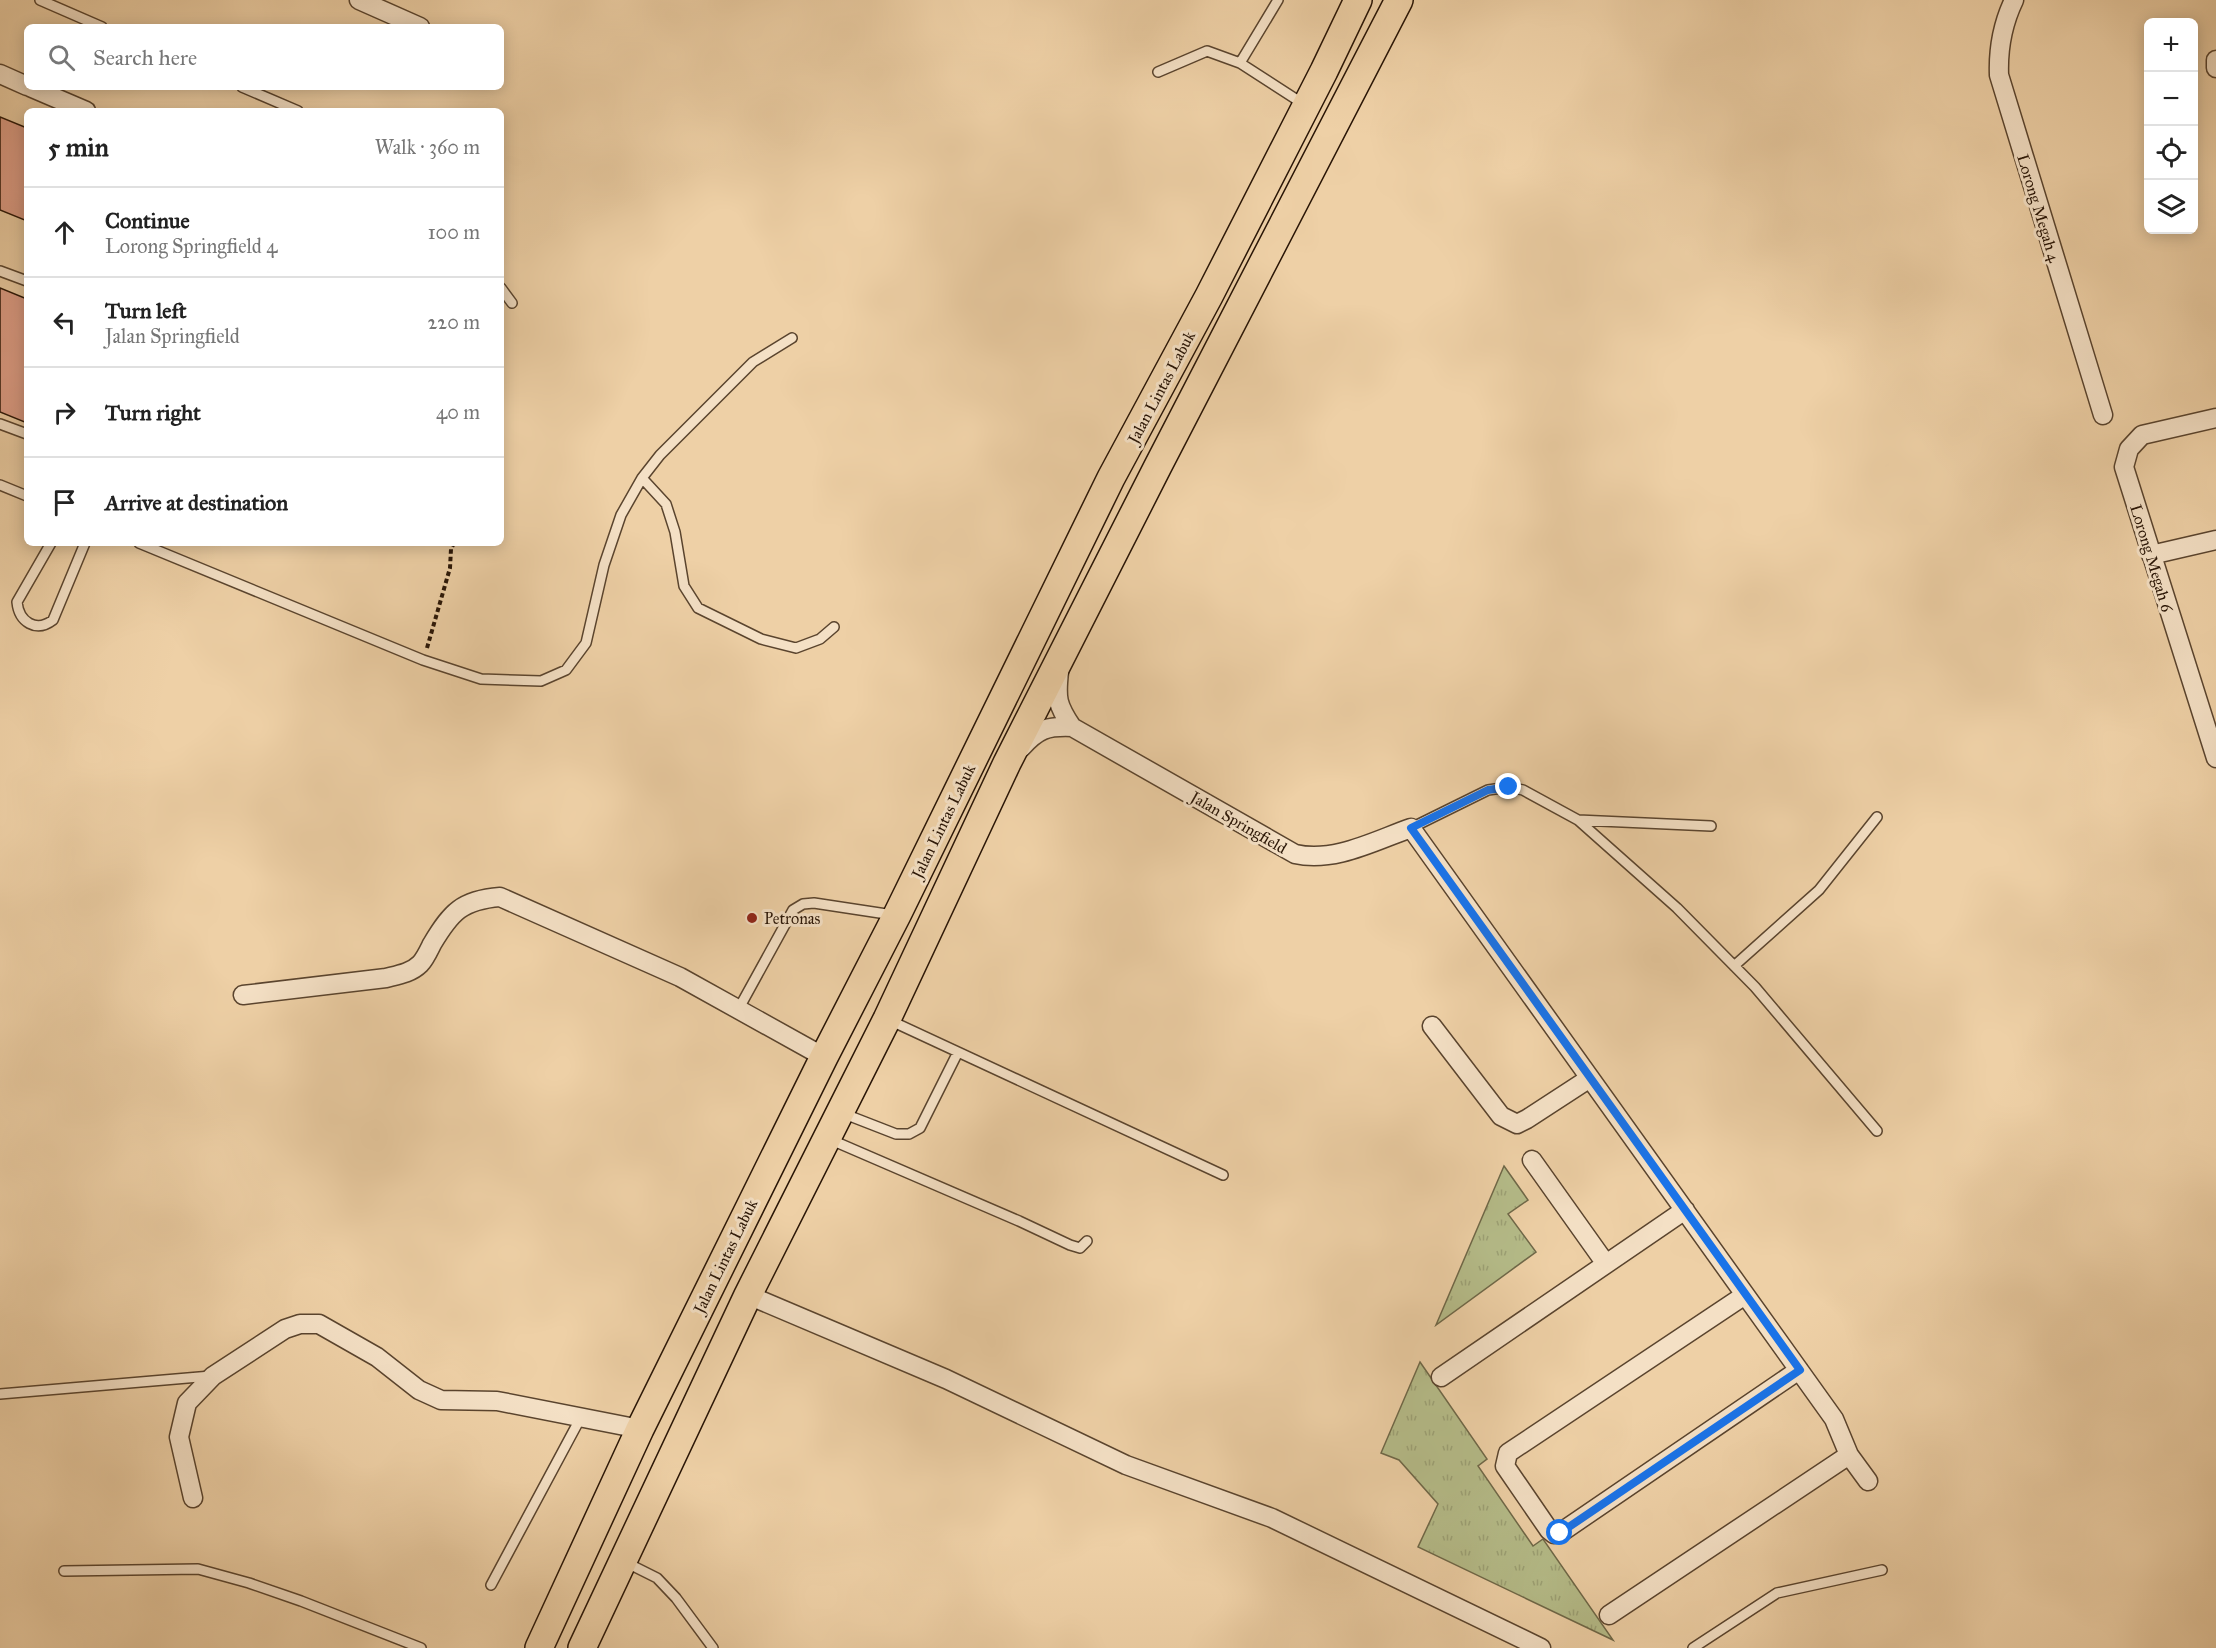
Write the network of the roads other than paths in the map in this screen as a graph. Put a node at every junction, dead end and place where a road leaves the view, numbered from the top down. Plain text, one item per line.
1 (40, 0) edge
2 (359, 0) edge
3 (1278, 0) edge
4 (1358, 0) edge
5 (1386, 0) edge
6 (1399, 0) edge
7 (2014, 0) edge
8 (95, 24) edge
9 (413, 24) edge
10 (2216, 60) edge
11 (1240, 63) junction
12 (2216, 68) edge
13 (1158, 72) dead end
14 (0, 74) edge
15 (24, 84) edge
16 (37, 90) edge
17 (249, 90) edge
18 (1306, 106) junction
19 (79, 108) edge
20 (291, 108) edge
21 (0, 271) edge
22 (24, 280) edge
23 (504, 292) edge
24 (1209, 296) junction
25 (512, 303) dead end
26 (792, 338) dead end
27 (2103, 415) dead end
28 (2216, 418) edge
29 (0, 424) edge
30 (24, 433) edge
31 (642, 478) junction
32 (0, 485) edge
33 (24, 495) edge
34 (2216, 540) edge
35 (49, 546) edge
36 (84, 546) edge
37 (146, 546) edge
38 (2151, 555) junction
39 (834, 627) dead end
40 (1062, 656) junction
41 (1072, 727) junction
42 (2216, 758) edge
43 (1007, 763) junction
44 (1877, 817) dead end
45 (1578, 820) junction
46 (1711, 826) dead end
47 (1411, 828) junction
48 (897, 915) junction
49 (1734, 966) junction
50 (243, 995) dead end
51 (738, 1010) junction
52 (887, 1019) junction
53 (1432, 1026) dead end
54 (958, 1052) junction
55 (824, 1057) junction
56 (1590, 1078) junction
57 (840, 1112) junction
58 (1876, 1131) dead end
59 (826, 1138) junction
60 (1532, 1160) dead end
61 (1223, 1175) dead end
62 (1685, 1210) junction
63 (1088, 1241) dead end
64 (1606, 1264) junction
65 (748, 1295) junction
66 (1745, 1295) junction
67 (1800, 1370) junction
68 (213, 1376) junction
69 (1441, 1377) dead end
70 (0, 1394) edge
71 (581, 1417) junction
72 (640, 1429) junction
73 (1849, 1455) junction
74 (1868, 1481) dead end
75 (193, 1498) dead end
76 (623, 1561) junction
77 (1882, 1570) dead end
78 (64, 1571) dead end
79 (491, 1586) dead end
80 (1609, 1615) dead end
81 (421, 1648) edge
82 (539, 1648) edge
83 (582, 1648) edge
84 (713, 1648) edge
85 (1541, 1648) edge
86 (1693, 1648) edge

1 - 8 lane
2 - 9 street
3 - 11 lane
4 - 18 main road, Jalan Lintas Labuk
5 - 24 main road
6 - 40 main road, Jalan Lintas Labuk
7 - 27 street, Lorong Megah 4
10 - 12 street
11 - 13 lane
11 - 18 lane
14 - 15 street
16 - 19 street
17 - 20 lane
18 - 24 main road, Jalan Lintas Labuk
21 - 22 lane
23 - 25 lane
24 - 48 main road, Jalan Lintas Labuk
26 - 31 lane
28 - 38 street, Lorong Megah 6
29 - 30 lane
31 - 37 lane
31 - 39 lane
32 - 33 lane
34 - 38 street
35 - 36 lane
38 - 42 street, Lorong Megah 6
40 - 41 street
40 - 43 main road, Jalan Lintas Labuk
41 - 43 street
41 - 47 street, Jalan Springfield
43 - 52 main road, Jalan Lintas Labuk
44 - 49 lane
45 - 46 lane
45 - 47 lane
45 - 49 lane
47 - 56 street
48 - 51 lane
48 - 55 main road, Jalan Lintas Labuk
49 - 58 lane
50 - 51 street
51 - 55 street
52 - 54 lane
52 - 57 main road, Jalan Lintas Labuk
53 - 56 street
54 - 57 lane
54 - 61 lane
55 - 72 main road, Jalan Lintas Labuk
56 - 62 street
57 - 59 main road, Jalan Lintas Labuk
59 - 63 lane
59 - 65 main road, Jalan Lintas Labuk
60 - 64 street
62 - 64 street
62 - 66 street
64 - 69 street
65 - 76 main road, Jalan Lintas Labuk
65 - 85 street
66 - 67 street
66 - 67 street
67 - 73 street
68 - 70 lane
68 - 71 street
68 - 75 street
71 - 72 street
71 - 79 lane
72 - 82 main road, Jalan Lintas Labuk
73 - 74 street
73 - 80 street
76 - 83 main road, Jalan Lintas Labuk
76 - 84 lane
77 - 86 lane
78 - 81 lane

